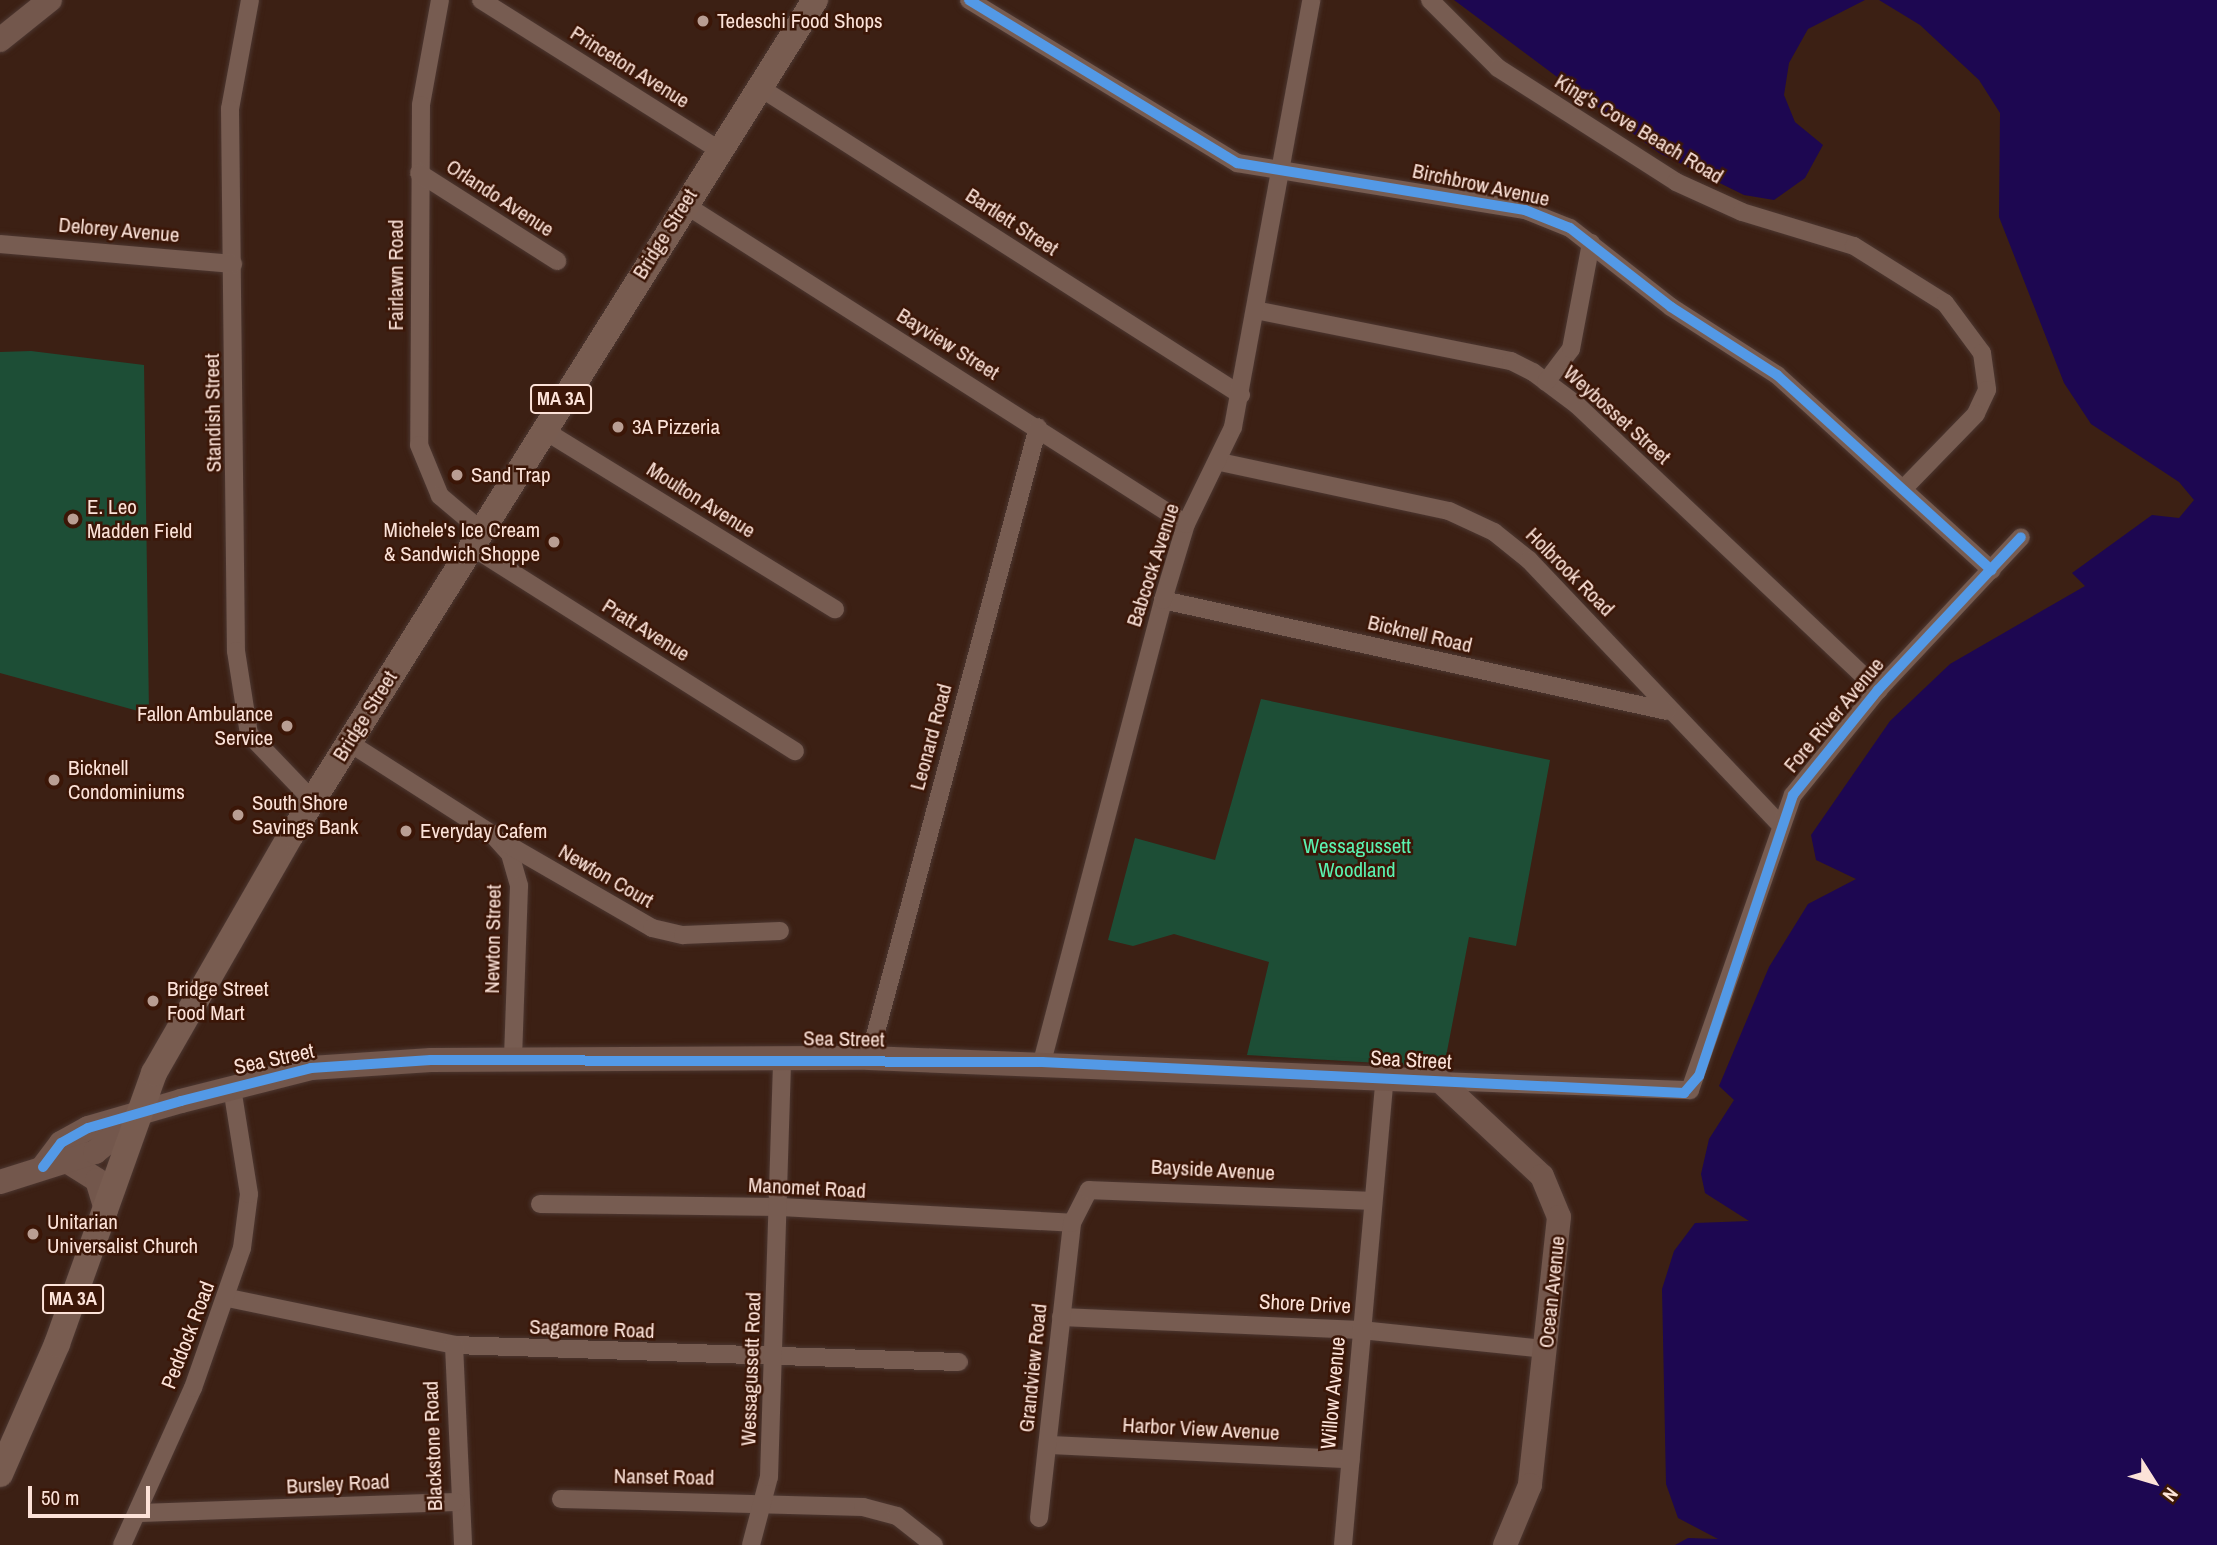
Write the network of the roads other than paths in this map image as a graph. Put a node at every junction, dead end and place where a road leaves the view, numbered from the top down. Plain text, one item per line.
1 (50, 0) edge
2 (250, 0) edge
3 (440, 0) edge
4 (481, 0) edge
5 (970, 0) edge
6 (1311, 0) edge
7 (1430, 0) edge
8 (809, 2) edge
9 (0, 40) edge
10 (759, 87) junction
11 (719, 150) junction
12 (1280, 170) junction
13 (419, 173) junction
14 (684, 204) junction
15 (1591, 243) junction
16 (0, 244) edge
17 (557, 261) dead end
18 (233, 264) junction
19 (1255, 310) junction
20 (1546, 382) junction
21 (1241, 395) junction
22 (1038, 427) junction
23 (542, 429) junction
24 (1220, 461) junction
25 (1906, 486) junction
26 (1186, 524) junction
27 (2021, 537) dead end
28 (476, 538) junction
29 (1991, 570) junction
30 (1163, 600) junction
31 (835, 609) dead end
32 (1878, 690) junction
33 (1667, 710) junction
34 (348, 742) junction
35 (795, 751) dead end
36 (312, 800) junction
37 (1779, 822) junction
38 (499, 840) junction
39 (780, 931) dead end
40 (513, 1056) junction
41 (782, 1057) junction
42 (869, 1058) junction
43 (1042, 1062) junction
44 (1385, 1078) junction
45 (1440, 1081) junction
46 (232, 1088) junction
47 (1668, 1094) joint
48 (136, 1119) junction
49 (70, 1163) junction
50 (43, 1167) junction
51 (0, 1182) edge
52 (1372, 1201) junction
53 (540, 1204) dead end
54 (781, 1207) junction
55 (106, 1210) junction
56 (1072, 1223) junction
57 (228, 1298) junction
58 (1061, 1317) junction
59 (1361, 1330) junction
60 (454, 1345) junction
61 (1546, 1349) junction
62 (773, 1359) junction
63 (959, 1362) dead end
64 (1049, 1445) junction
65 (1351, 1460) junction
66 (0, 1474) edge
67 (561, 1499) dead end
68 (456, 1502) junction
69 (766, 1503) junction
70 (140, 1513) junction
71 (1039, 1518) dead end
72 (122, 1545) edge
73 (463, 1545) edge
74 (751, 1545) edge
75 (934, 1545) edge
76 (1343, 1545) edge
77 (1505, 1545) edge

1 - 9 street
2 - 18 street, Standish Street
3 - 13 street, Fairlawn Road
4 - 11 street, Princeton Avenue
5 - 12 street, Birchbrow Avenue
6 - 12 street, Babcock Avenue
7 - 25 street, King's Cove Beach Road
8 - 10 main road, Bridge Street / MA 3A
10 - 11 main road, Bridge Street / MA 3A
10 - 21 street, Bartlett Street
11 - 14 main road, Bridge Street / MA 3A
12 - 15 street, Birchbrow Avenue
12 - 19 street, Babcock Avenue
13 - 17 street, Orlando Avenue
13 - 28 street, Fairlawn Road
14 - 22 street, Bayview Street
14 - 23 main road, Bridge Street / MA 3A
15 - 20 street
15 - 25 street, Birchbrow Avenue
16 - 18 street, Delorey Avenue
18 - 36 street, Standish Street
19 - 20 street, Weybosset Street
19 - 21 street, Babcock Avenue
20 - 32 street, Weybosset Street
21 - 24 street, Babcock Avenue
22 - 26 street, Bayview Street
22 - 42 street, Leonard Road
23 - 28 main road, Bridge Street / MA 3A
23 - 31 street, Moulton Avenue
24 - 26 street, Babcock Avenue
24 - 33 street, Holbrook Road
25 - 29 street, Birchbrow Avenue
26 - 30 street, Babcock Avenue
27 - 29 street, Fore River Avenue
28 - 34 main road, Bridge Street / MA 3A
28 - 35 street, Pratt Avenue
29 - 32 street, Fore River Avenue
30 - 33 street, Bicknell Road
30 - 43 street, Babcock Avenue
32 - 37 street, Fore River Avenue
33 - 37 street, Holbrook Road
34 - 36 main road, Bridge Street / MA 3A
34 - 38 street, Newton Street
36 - 48 main road, Bridge Street / MA 3A
37 - 47 street, Fore River Avenue
38 - 39 street, Newton Court
38 - 40 street, Newton Street
40 - 41 street, Sea Street
40 - 46 street, Sea Street
41 - 42 street, Sea Street
41 - 54 street, Wessagussett Road
42 - 43 street, Sea Street
43 - 44 street, Sea Street
44 - 45 street, Sea Street
44 - 52 street, Willow Avenue
45 - 47 street, Sea Street
45 - 61 street, Ocean Avenue
46 - 48 street, Sea Street
46 - 57 street, Peddock Road
48 - 49 street, Sea Street
48 - 50 street, Sea Street
48 - 55 main road, Bridge Street / MA 3A
49 - 50 street, Sea Street
49 - 55 street
50 - 51 street, Sea Street
52 - 56 street, Bayside Avenue
52 - 59 street, Willow Avenue
53 - 54 street, Manomet Road
54 - 56 street, Manomet Road
54 - 62 street, Wessagussett Road
55 - 66 main road, Bridge Street / MA 3A
56 - 58 street, Grandview Road
57 - 60 street, Sagamore Road
57 - 70 street, Peddock Road
58 - 59 street, Shore Drive
58 - 64 street, Grandview Road
59 - 61 street, Shore Drive
59 - 65 street, Willow Avenue
60 - 62 street, Sagamore Road
60 - 68 street, Blackstone Road
61 - 77 street, Ocean Avenue
62 - 63 street, Sagamore Road
62 - 69 street, Wessagussett Road
64 - 65 street, Harbor View Avenue
64 - 71 street, Grandview Road
65 - 76 street, Willow Avenue
67 - 69 street, Nanset Road
68 - 70 street, Bursley Road
68 - 73 street, Blackstone Road
69 - 74 street, Wessagussett Road
69 - 75 street
70 - 72 street, Peddock Road

